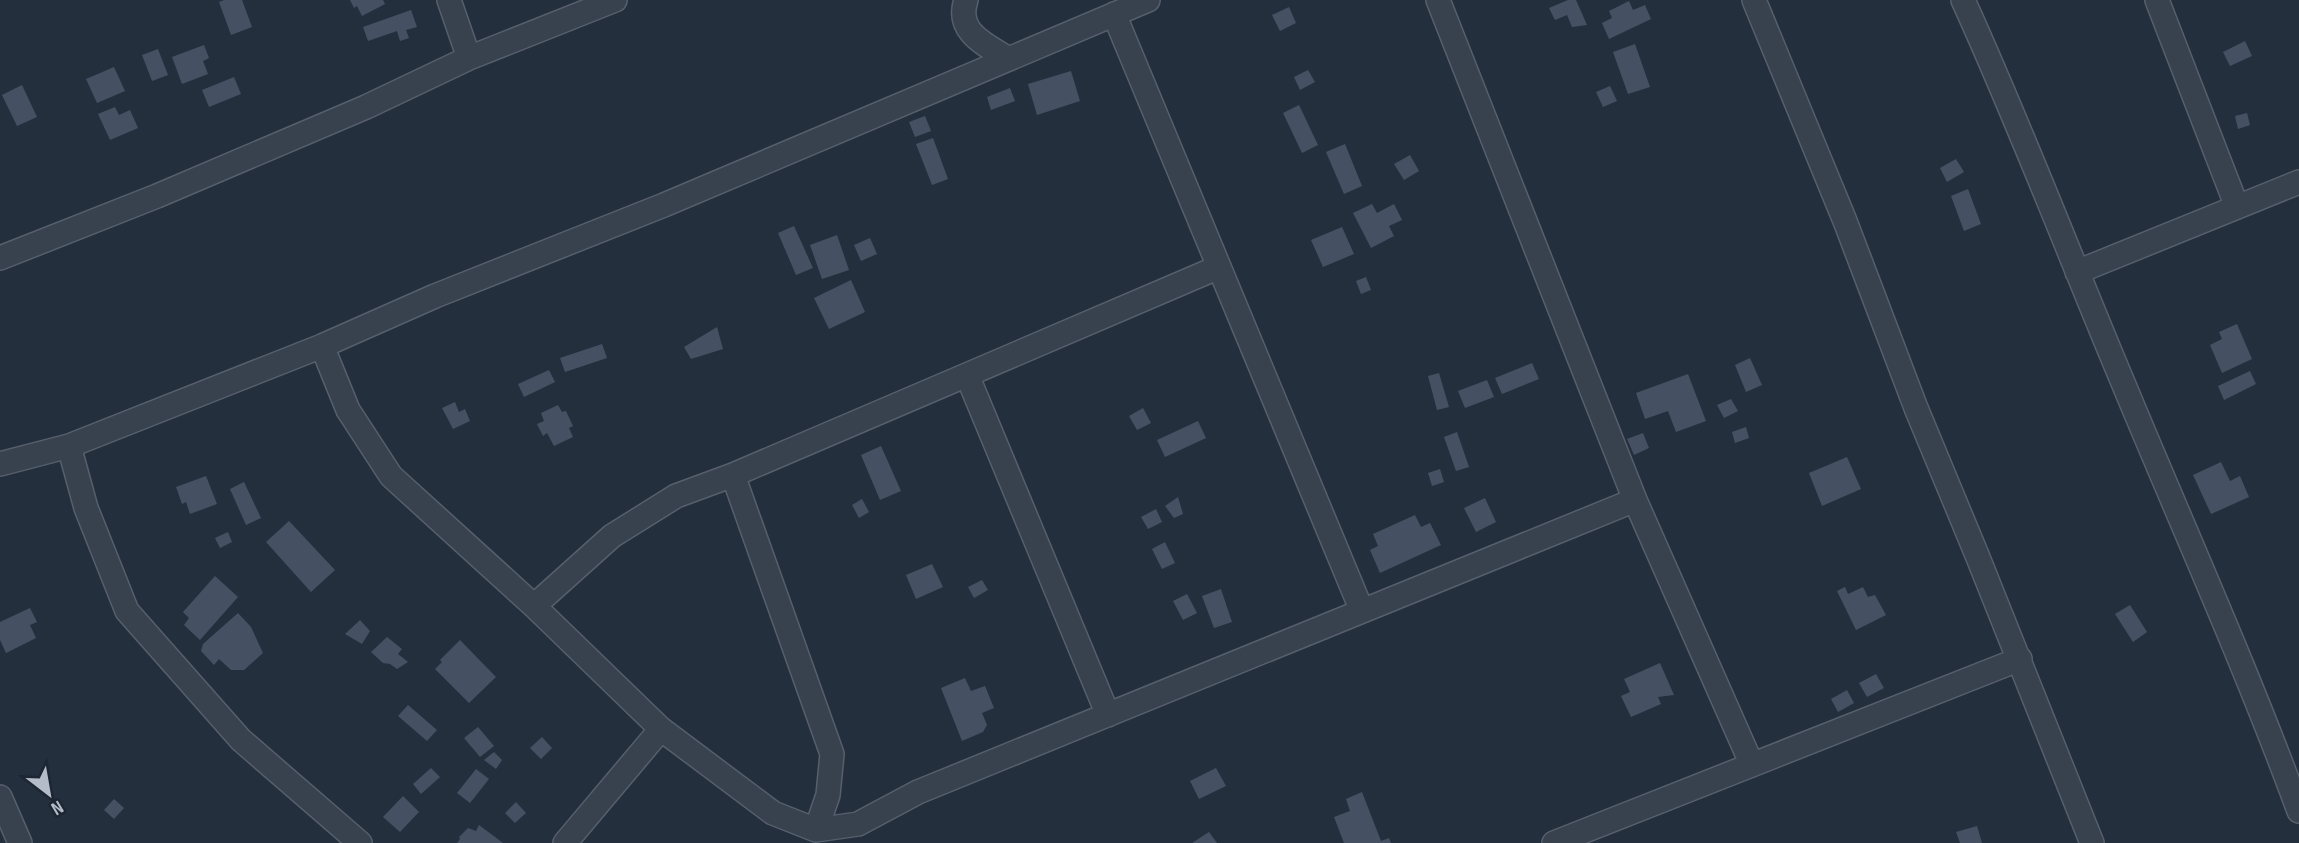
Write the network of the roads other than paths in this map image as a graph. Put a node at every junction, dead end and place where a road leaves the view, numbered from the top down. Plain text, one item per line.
1 (449, 0) edge
2 (615, 0) edge
3 (966, 0) edge
4 (1148, 0) edge
5 (1438, 0) edge
6 (1754, 0) edge
7 (1963, 0) edge
8 (2157, 0) edge
9 (1114, 14) junction
10 (469, 58) junction
11 (1009, 59) junction
12 (2299, 182) edge
13 (2236, 207) junction
14 (0, 258) edge
15 (1219, 267) junction
16 (2077, 272) junction
17 (321, 346) junction
18 (967, 375) junction
19 (69, 446) junction
20 (0, 464) edge
21 (733, 475) junction
22 (1636, 500) junction
23 (534, 606) junction
24 (1362, 611) junction
25 (2020, 659) junction
26 (1108, 715) junction
27 (662, 729) junction
28 (1752, 765) junction
29 (0, 797) edge
30 (2299, 811) edge
31 (816, 830) junction
32 (20, 843) edge
33 (360, 843) edge
34 (565, 843) edge
35 (1554, 843) edge
36 (2092, 843) edge

1 - 10 street
2 - 10 street
3 - 11 street
4 - 9 street
5 - 22 street
6 - 25 street
7 - 16 street
8 - 13 street
9 - 11 street
9 - 15 street
10 - 14 street
11 - 17 street
12 - 13 street
13 - 16 street
15 - 18 street
15 - 24 street
16 - 30 street
17 - 19 street
17 - 23 street
18 - 21 street
18 - 26 street
19 - 20 street
19 - 33 street
21 - 23 street
21 - 31 street
22 - 24 street
22 - 28 street
23 - 27 street
24 - 26 street
25 - 28 street
25 - 36 street
26 - 31 street
27 - 31 street
27 - 34 street
28 - 35 street
29 - 32 street

